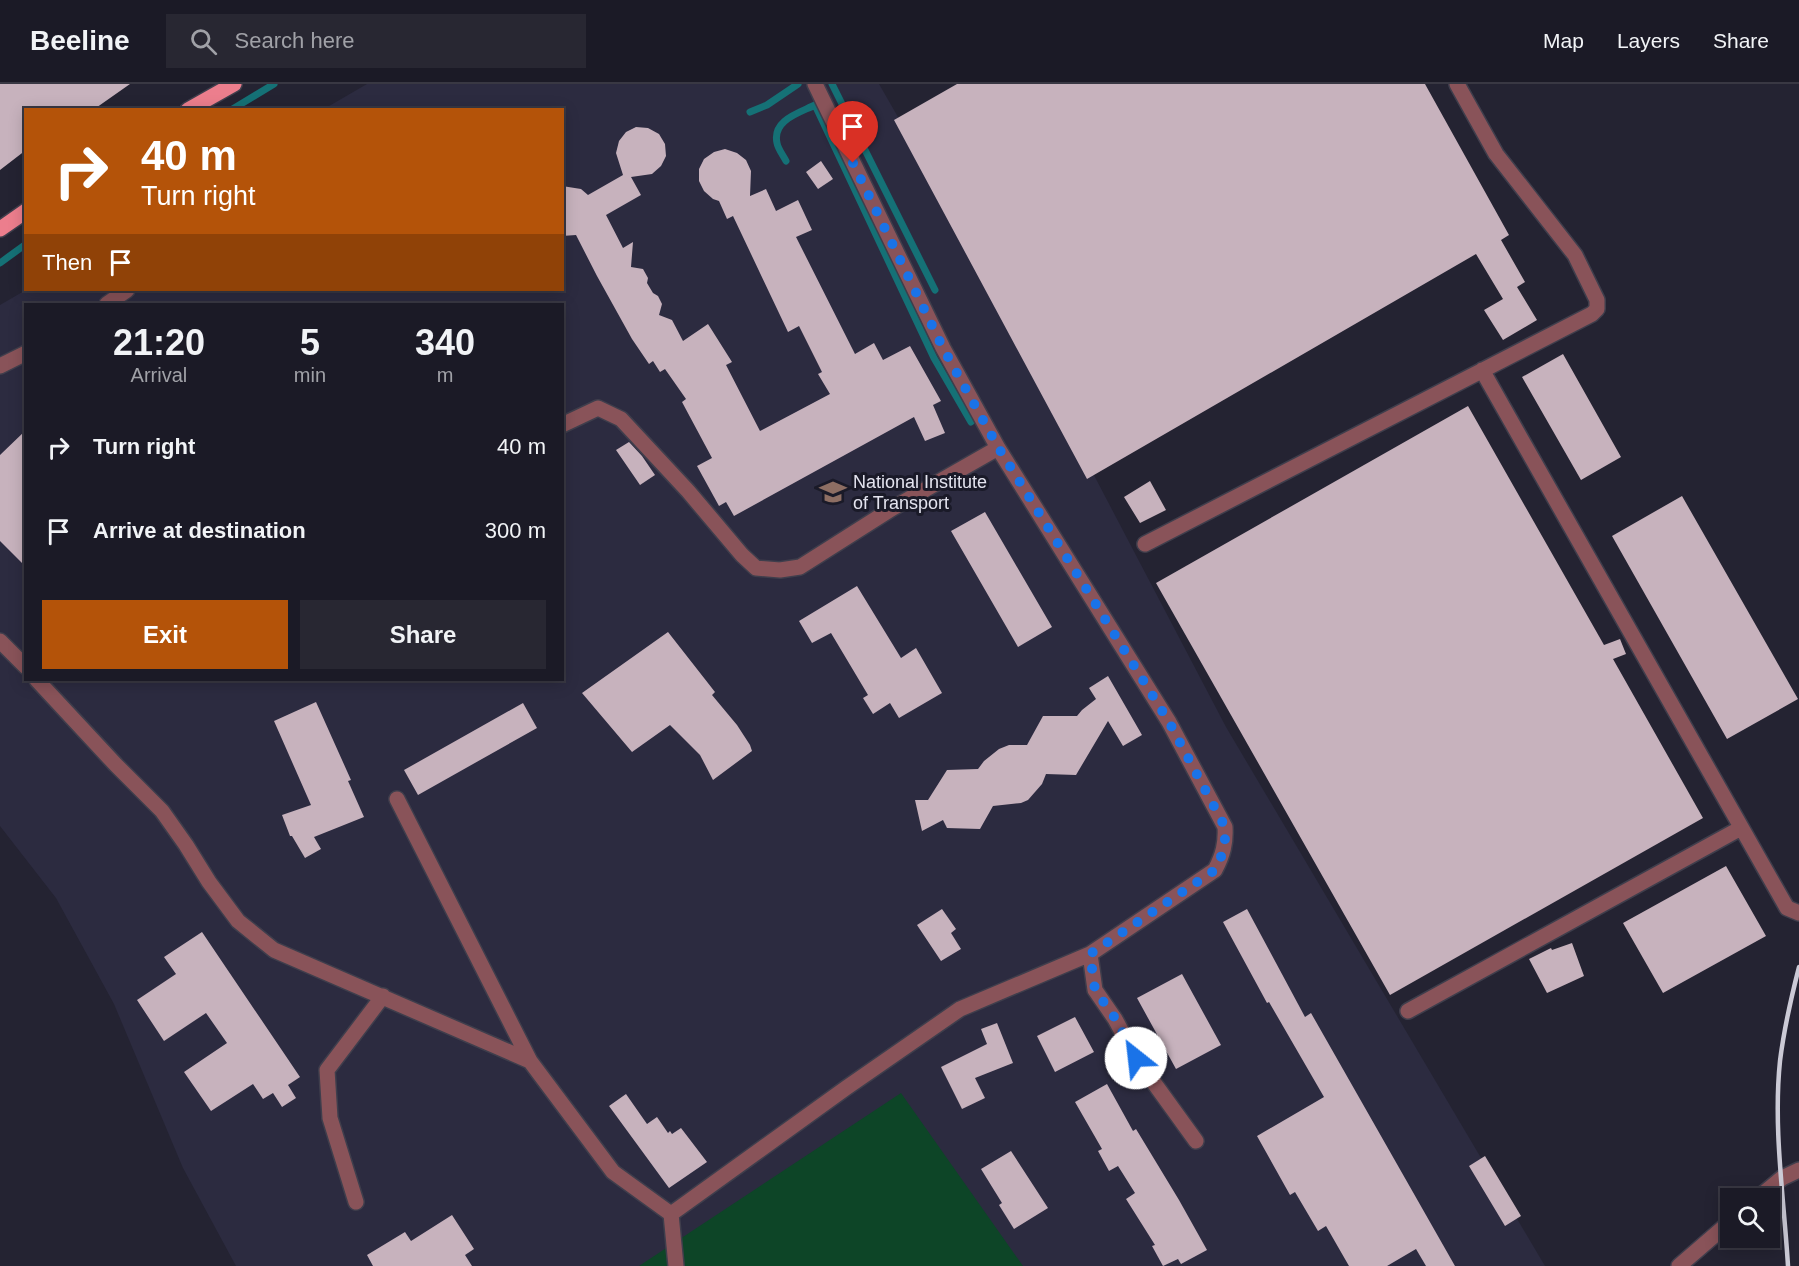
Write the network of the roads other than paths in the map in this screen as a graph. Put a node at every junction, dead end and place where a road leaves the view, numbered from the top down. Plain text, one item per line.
1 (234, 84) edge
2 (814, 84) edge
3 (1456, 84) edge
4 (192, 108) edge
5 (24, 212) edge
6 (0, 229) edge
7 (126, 291) edge
8 (108, 303) edge
9 (24, 354) edge
10 (0, 366) edge
11 (1482, 370) junction
12 (564, 424) edge
13 (998, 447) junction
14 (1145, 544) dead end
15 (0, 641) edge
16 (24, 665) edge
17 (38, 681) edge
18 (397, 799) dead end
19 (1741, 828) junction
20 (1799, 913) edge
21 (1090, 954) junction
22 (383, 996) junction
23 (1408, 1011) dead end
24 (530, 1061) junction
25 (1196, 1141) dead end
26 (1799, 1170) edge
27 (1770, 1188) edge
28 (356, 1202) dead end
29 (671, 1214) junction
30 (1720, 1231) edge
31 (676, 1266) edge
32 (1679, 1266) edge

1 - 4 main road
2 - 13 street
3 - 11 street
5 - 6 main road
7 - 8 street
9 - 10 street
11 - 14 street
11 - 19 street
12 - 13 street
13 - 21 street
15 - 16 street
17 - 22 street
18 - 24 street
19 - 20 street
19 - 23 street
21 - 25 street
21 - 29 street
22 - 24 street
22 - 28 street
24 - 29 street
26 - 27 street
29 - 31 street
30 - 32 street

